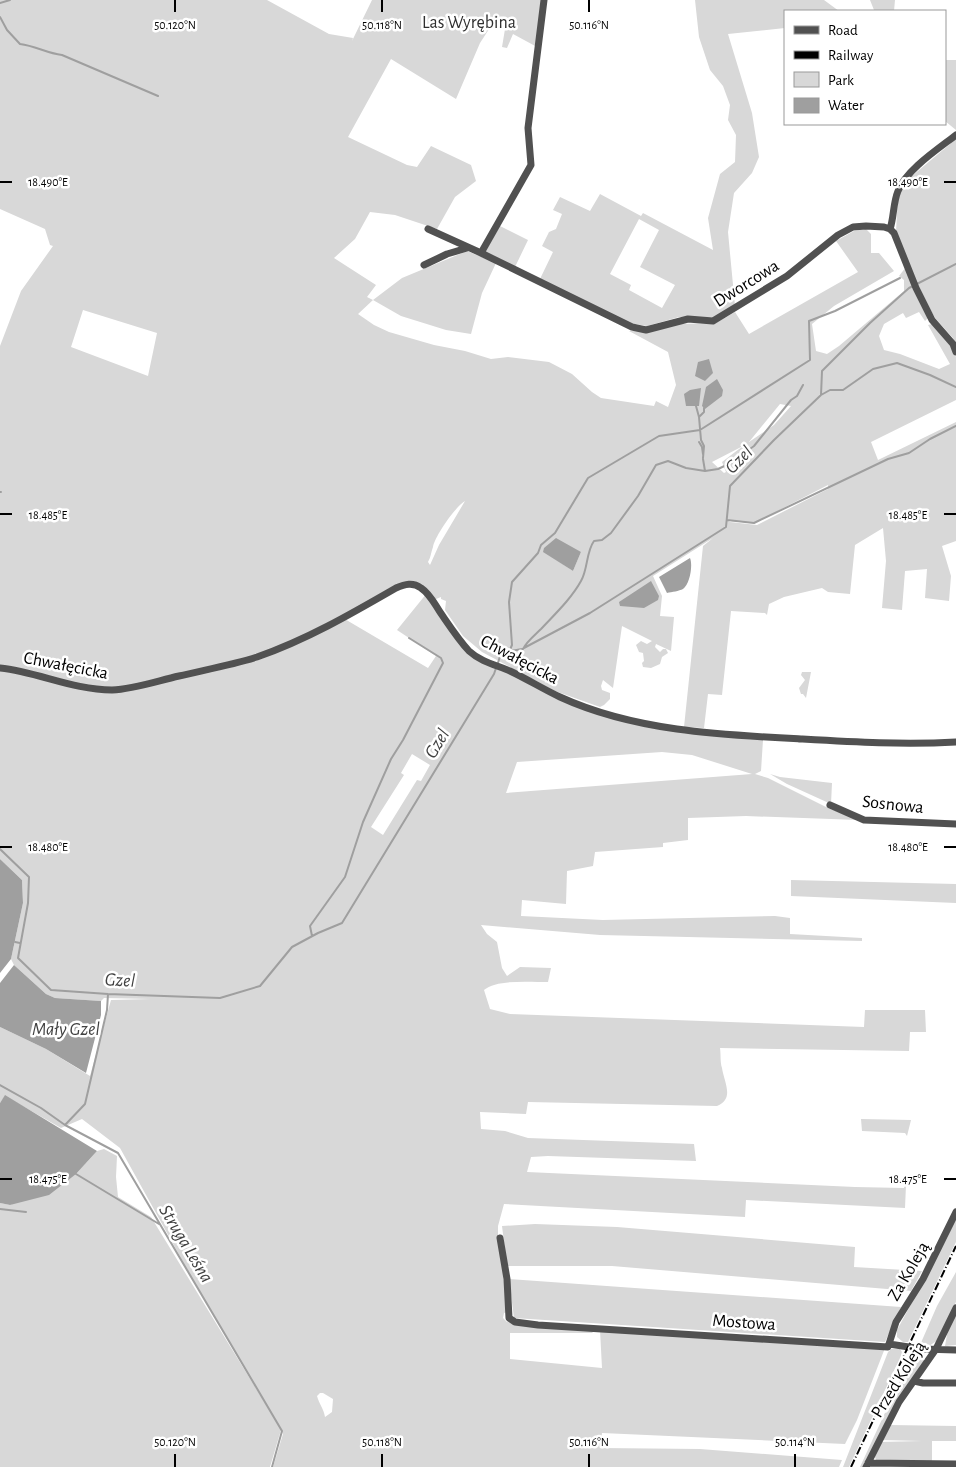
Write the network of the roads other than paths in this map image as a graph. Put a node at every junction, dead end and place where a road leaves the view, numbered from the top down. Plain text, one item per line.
1 (544, 0) edge
2 (956, 135) edge
3 (428, 229) dead end
4 (890, 229) junction
5 (467, 248) junction
6 (481, 254) junction
7 (424, 265) dead end
8 (956, 352) edge
9 (0, 668) edge
10 (956, 742) edge
11 (830, 805) dead end
12 (956, 824) edge
13 (956, 1212) edge
14 (500, 1238) dead end
15 (956, 1308) edge
16 (889, 1345) junction
17 (936, 1349) junction
18 (956, 1350) edge
19 (914, 1381) junction
20 (956, 1383) edge
21 (956, 1464) edge
22 (867, 1465) edge

1 - 6 street
2 - 4 street
3 - 5 street, Dworcowa
4 - 6 street, Dworcowa
4 - 8 street
5 - 6 street, Dworcowa
5 - 7 street
9 - 10 street, Chwałęcicka
11 - 12 street, Sosnowa
13 - 16 street, Za Koleją
14 - 16 street, Mostowa
15 - 17 street, Przed Koleją
16 - 17 street, Mostowa
17 - 18 street, Mostowa
17 - 19 street, Przed Koleją
19 - 20 street
19 - 22 street, Przed Koleją
21 - 22 street

